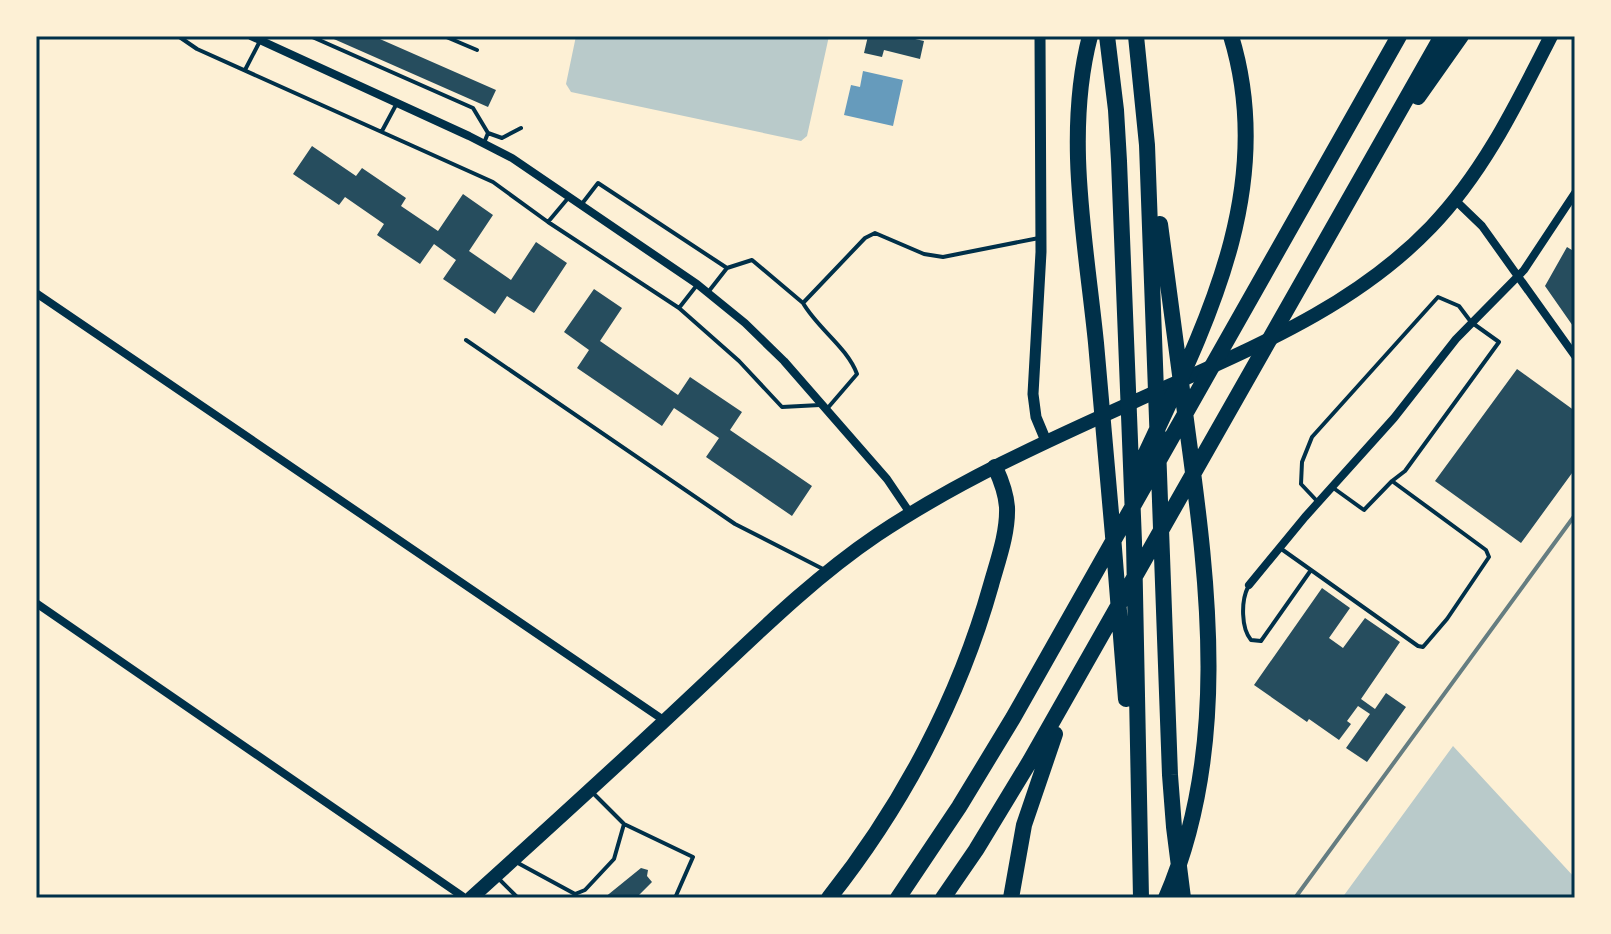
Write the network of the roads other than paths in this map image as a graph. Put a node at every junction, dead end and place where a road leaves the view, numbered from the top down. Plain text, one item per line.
1 (178, 36) edge
2 (274, 36) edge
3 (310, 36) edge
4 (444, 36) edge
5 (1040, 36) edge
6 (1090, 36) edge
7 (1107, 36) edge
8 (1136, 36) edge
9 (1231, 36) edge
10 (1399, 36) edge
11 (1442, 36) edge
12 (1461, 36) edge
13 (1551, 36) edge
14 (255, 38) edge
15 (270, 46) junction
16 (477, 50) dead end
17 (245, 70) junction
18 (397, 103) junction
19 (1145, 117) junction
20 (521, 128) dead end
21 (382, 131) junction
22 (488, 133) junction
23 (484, 143) junction
24 (1366, 170) junction
25 (1575, 193) edge
26 (569, 197) junction
27 (1455, 200) junction
28 (581, 205) junction
29 (548, 222) junction
30 (1041, 238) junction
31 (727, 268) junction
32 (1518, 276) junction
33 (697, 284) junction
34 (36, 293) edge
35 (708, 293) junction
36 (803, 303) junction
37 (679, 308) junction
38 (1471, 322) junction
39 (466, 340) dead end
40 (1575, 356) edge
41 (824, 407) junction
42 (1046, 441) junction
43 (995, 467) junction
44 (1392, 481) junction
45 (1332, 487) junction
46 (1318, 502) junction
47 (910, 513) junction
48 (1279, 547) junction
49 (1311, 570) junction
50 (828, 572) junction
51 (1249, 585) joint
52 (1080, 599) junction
53 (36, 603) edge
54 (1078, 677) junction
55 (665, 721) junction
56 (590, 789) junction
57 (624, 824) junction
58 (513, 860) junction
59 (1140, 866) junction
60 (496, 876) junction
61 (468, 898) edge
62 (518, 898) edge
63 (675, 898) edge
64 (829, 898) edge
65 (898, 898) edge
66 (943, 898) edge
67 (1011, 898) edge
68 (1141, 898) edge
69 (1166, 898) edge
70 (1183, 898) edge

1 - 17 lane
2 - 15 lane
3 - 22 lane
4 - 16 lane
5 - 30 street
6 - 59 highway
7 - 59 highway
8 - 19 highway
9 - 52 highway
10 - 52 highway
11 - 24 highway
12 - 24 highway
13 - 27 main road
14 - 15 street
14 - 17 lane
15 - 18 street
17 - 21 lane
18 - 21 lane
18 - 23 street
19 - 69 highway
19 - 70 highway
20 - 22 lane
21 - 29 lane
22 - 23 lane
23 - 26 street
24 - 54 highway
25 - 32 street
26 - 28 street
26 - 29 lane
27 - 32 street
27 - 42 main road
28 - 31 lane
28 - 33 street
29 - 37 lane
30 - 36 lane
30 - 42 street
31 - 35 lane
31 - 36 lane
32 - 38 street
32 - 40 street
33 - 35 street
33 - 37 lane
34 - 55 street
35 - 41 street
36 - 41 lane
37 - 41 lane
38 - 44 lane
38 - 45 street
38 - 46 lane
39 - 50 lane
41 - 47 street
42 - 43 main road
43 - 47 main road
43 - 64 highway
44 - 45 lane
44 - 49 lane
45 - 46 street
46 - 48 street
47 - 50 main road
48 - 49 lane
48 - 51 street
49 - 51 lane
50 - 55 main road
52 - 65 highway
53 - 61 street
54 - 66 highway
54 - 67 highway
55 - 56 main road
56 - 57 lane
56 - 58 main road
57 - 58 lane
57 - 63 lane
58 - 60 main road
59 - 68 highway
60 - 61 main road
60 - 62 lane

